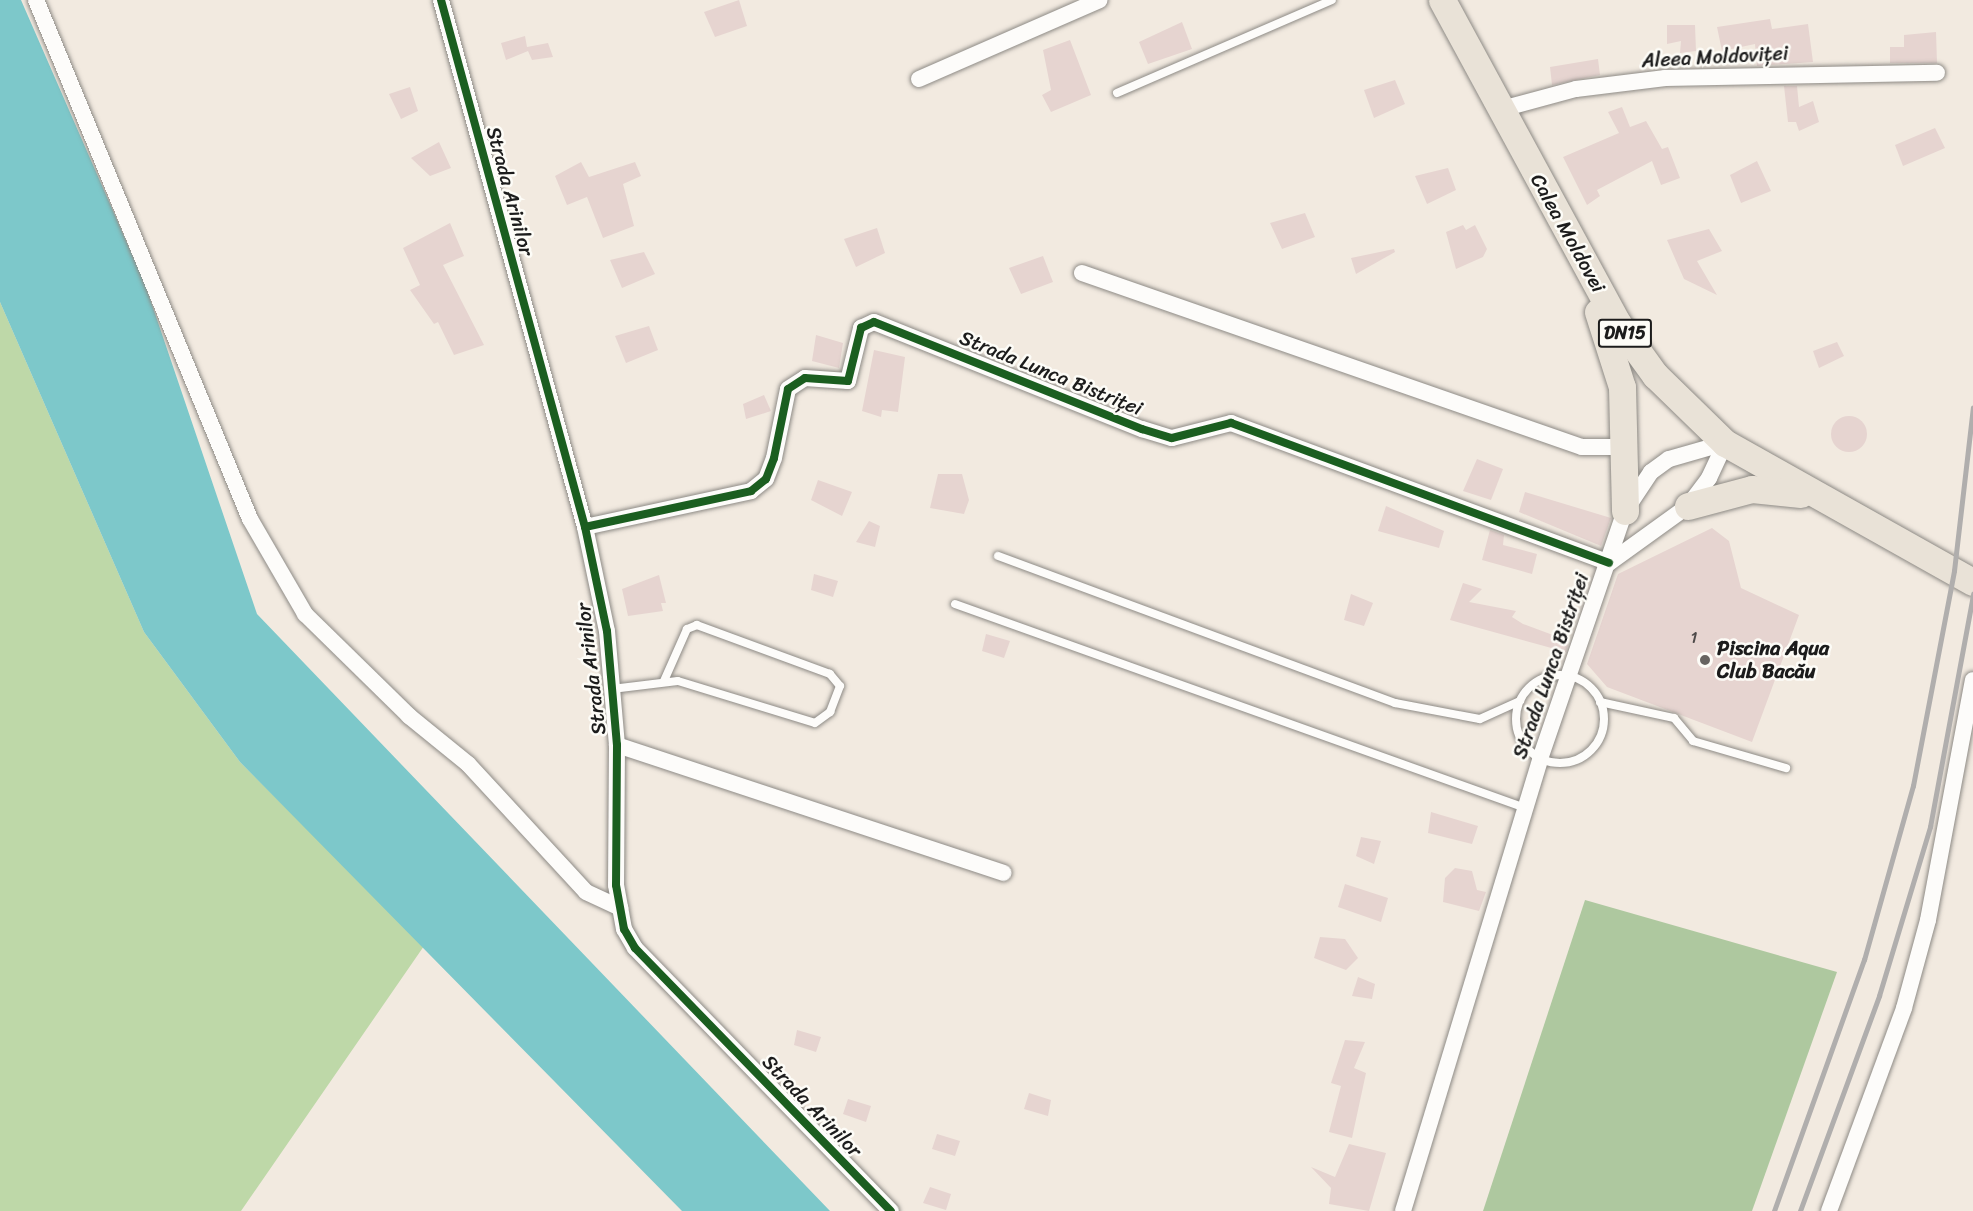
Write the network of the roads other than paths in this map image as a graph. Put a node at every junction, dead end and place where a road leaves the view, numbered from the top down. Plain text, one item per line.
1 (36, 0) edge
2 (441, 0) edge
3 (1100, 0) edge
4 (1332, 0) edge
5 (1442, 0) edge
6 (1938, 73) dead end
7 (919, 79) dead end
8 (1117, 93) dead end
9 (1498, 110) junction
10 (1552, 204) junction
11 (1082, 273) dead end
12 (1725, 443) junction
13 (1627, 447) junction
14 (1811, 494) junction
15 (1688, 506) junction
16 (1625, 511) junction
17 (585, 527) junction
18 (998, 556) dead end
19 (1608, 563) junction
20 (1973, 582) edge
21 (955, 604) dead end
22 (1572, 676) junction
23 (1973, 680) edge
24 (664, 681) junction
25 (612, 689) junction
26 (1520, 701) junction
27 (1600, 702) junction
28 (617, 745) junction
29 (1540, 759) junction
30 (1786, 768) dead end
31 (1525, 808) junction
32 (1003, 873) dead end
33 (620, 908) junction
34 (891, 1211) edge
35 (1403, 1211) edge
36 (1829, 1211) edge

1 - 33 street
2 - 17 street, Strada Arinilor
3 - 7 street
4 - 8 lane
5 - 9 main road, Calea Moldovei / DN15
6 - 9 street, Aleea Moldoviței
9 - 10 main road, Calea Moldovei / DN15
10 - 12 main road, Calea Moldovei / DN15
10 - 13 main road
11 - 13 street
12 - 14 main road, Calea Moldovei / DN15
12 - 15 street
12 - 16 street
13 - 16 main road
14 - 15 main road
14 - 20 main road, Calea Moldovei / DN15
15 - 19 street
16 - 19 street
17 - 19 street, Strada Lunca Bistriței
17 - 25 street, Strada Arinilor
18 - 26 lane
19 - 22 street, Strada Lunca Bistriței
21 - 31 lane
22 - 26 lane
22 - 27 lane
22 - 29 street, Strada Lunca Bistriței
23 - 36 street
24 - 24 lane
24 - 25 lane
25 - 28 street, Strada Arinilor
26 - 29 lane
27 - 29 lane
27 - 30 lane
28 - 32 street
28 - 33 street, Strada Arinilor
29 - 31 street, Strada Lunca Bistriței
31 - 35 street, Strada Lunca Bistriței
33 - 34 street, Strada Arinilor

